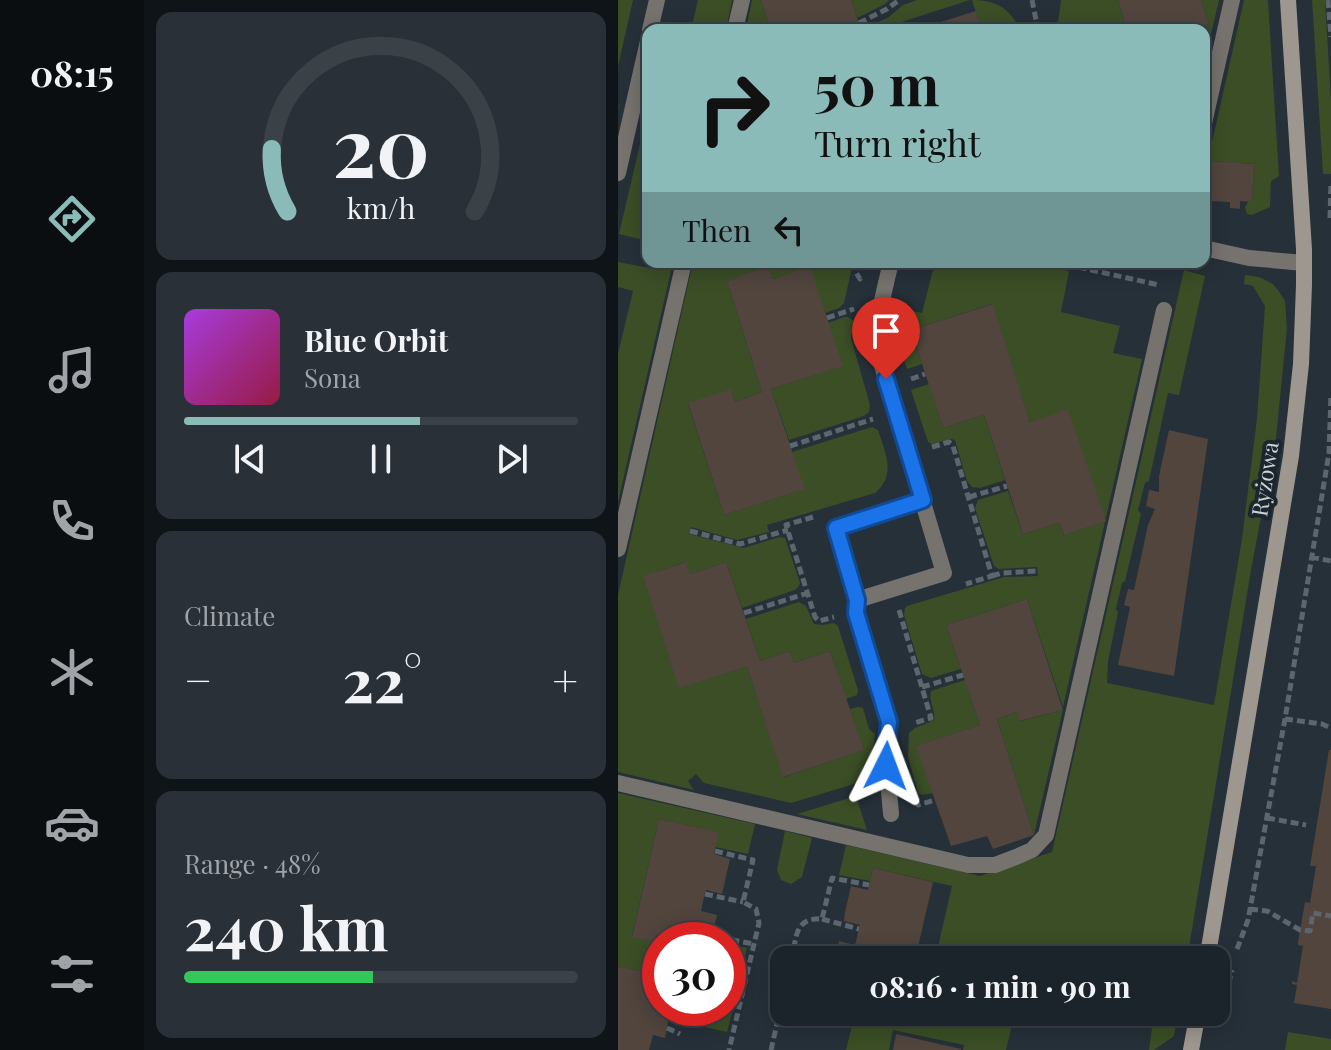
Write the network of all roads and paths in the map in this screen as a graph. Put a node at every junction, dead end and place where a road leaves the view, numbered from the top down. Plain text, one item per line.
1 (657, 0) edge
2 (742, 0) edge
3 (899, 0) edge
4 (1032, 0) edge
5 (1232, 0) edge
6 (1288, 0) edge
7 (1328, 0) edge
8 (859, 23) dead end
9 (651, 24) edge
10 (736, 24) edge
11 (1037, 24) edge
12 (1331, 37) edge
13 (642, 67) edge
14 (1210, 97) edge
15 (618, 173) edge
16 (1210, 249) edge
17 (1304, 263) junction
18 (683, 268) edge
19 (855, 268) edge
20 (890, 268) edge
21 (1083, 268) edge
22 (855, 271) dead end
23 (854, 309) dead end
24 (1164, 310) joint
25 (827, 318) dead end
26 (925, 374) dead end
27 (905, 381) dead end
28 (1331, 395) edge
29 (879, 417) dead end
30 (790, 446) dead end
31 (1007, 486) dead end
32 (969, 497) dead end
33 (923, 500) junction
34 (816, 516) dead end
35 (788, 530) junction
36 (690, 531) dead end
37 (618, 549) edge
38 (1311, 557) junction
39 (1331, 561) edge
40 (1037, 571) dead end
41 (992, 576) dead end
42 (808, 593) junction
43 (857, 600) junction
44 (744, 613) dead end
45 (838, 615) dead end
46 (963, 675) dead end
47 (922, 687) dead end
48 (1285, 719) junction
49 (1331, 728) edge
50 (618, 783) edge
51 (891, 814) dead end
52 (1267, 818) junction
53 (1306, 825) dead end
54 (715, 851) dead end
55 (869, 885) dead end
56 (705, 894) dead end
57 (743, 902) junction
58 (1250, 909) junction
59 (1331, 916) edge
60 (822, 919) junction
61 (859, 929) dead end
62 (746, 942) edge
63 (754, 944) junction
64 (795, 946) edge
65 (1209, 946) edge
66 (1236, 956) dead end
67 (1233, 968) dead end
68 (1230, 981) edge
69 (776, 1026) edge
70 (1195, 1026) edge
71 (667, 1028) dead end
72 (680, 1034) dead end
73 (729, 1050) edge
74 (771, 1050) edge
75 (1191, 1050) edge

1 - 9 street
2 - 10 street
3 - 8 path
4 - 11 path
5 - 14 street
6 - 17 street, Ryżowa
7 - 12 path
13 - 15 street
16 - 17 street
17 - 65 street, Ryżowa
18 - 37 street
19 - 22 path
20 - 33 street
21 - 24 path
23 - 25 path
24 - 50 street
26 - 27 path
28 - 38 path
29 - 30 path
31 - 32 path
33 - 43 street
33 - 43 street
34 - 35 path
35 - 36 path
35 - 42 path
38 - 39 path
38 - 48 path
40 - 41 path
42 - 44 path
42 - 45 path
43 - 51 street
46 - 47 path
48 - 49 path
48 - 52 path
52 - 53 path
52 - 58 path
54 - 57 path
55 - 60 path
56 - 57 path
57 - 63 path
58 - 59 path
58 - 66 path
60 - 61 path
60 - 64 path
62 - 63 path
63 - 73 path
67 - 68 path
69 - 74 path
70 - 75 street
71 - 72 path

